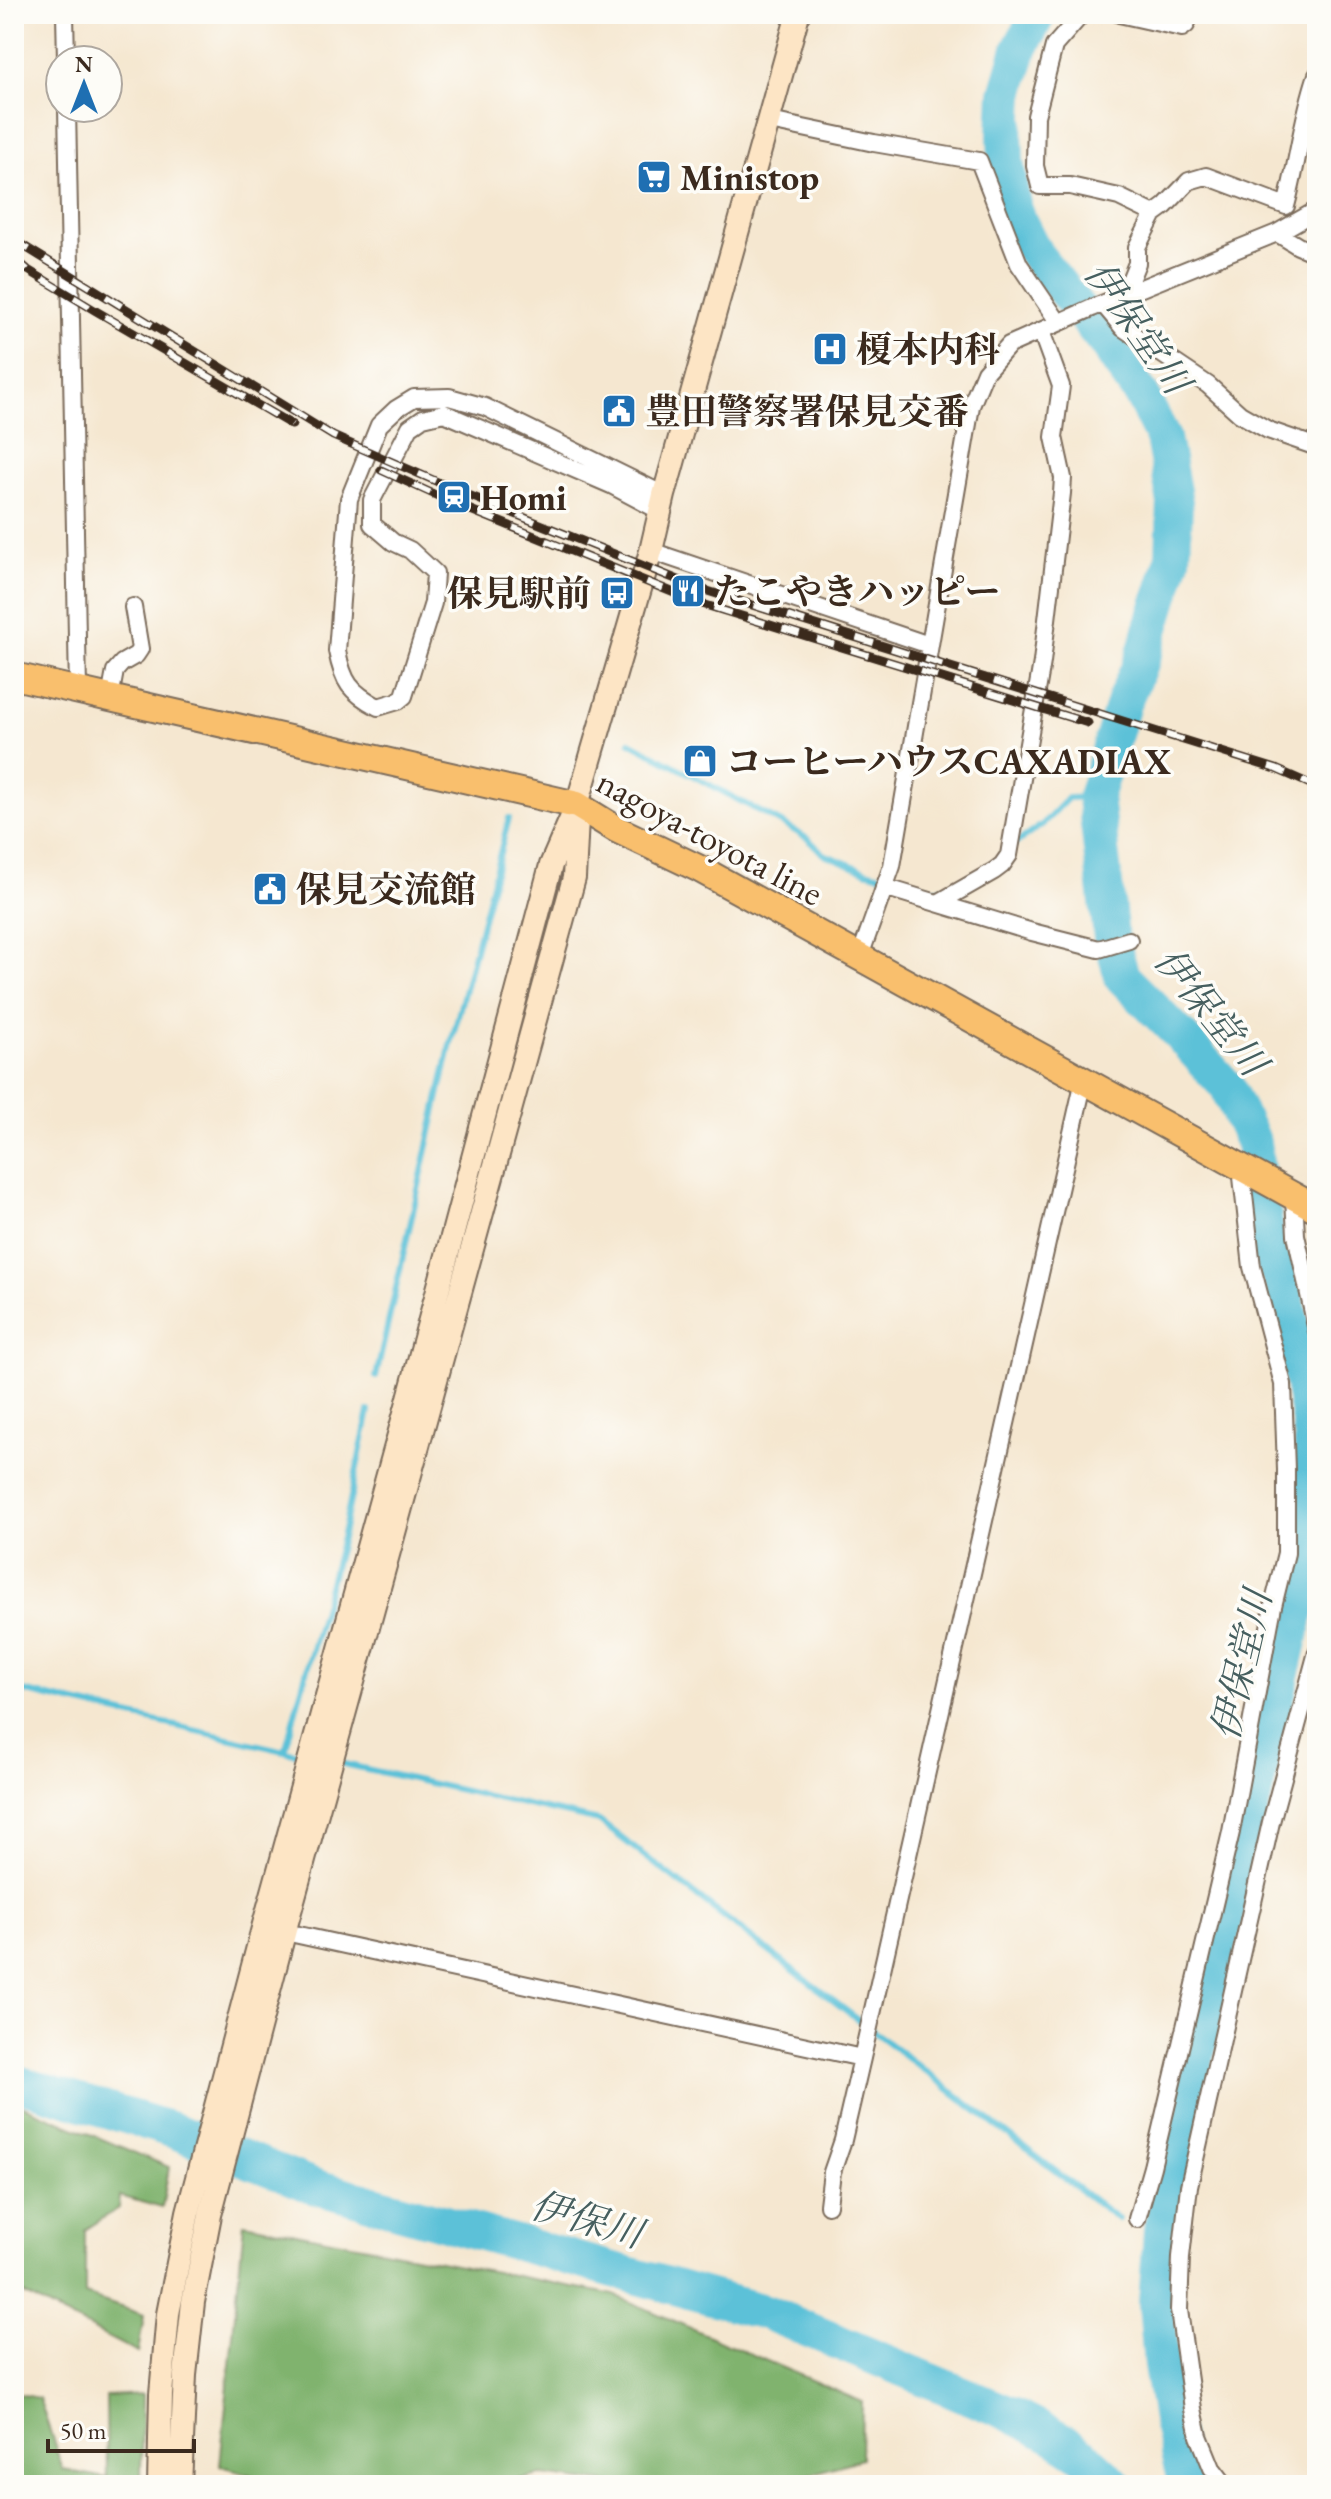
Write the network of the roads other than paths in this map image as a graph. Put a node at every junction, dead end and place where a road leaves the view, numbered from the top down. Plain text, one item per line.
1 (65, 14) edge
2 (798, 14) edge
3 (1082, 14) edge
4 (1119, 14) edge
5 (1190, 14) edge
6 (66, 44) edge
7 (1317, 75) edge
8 (770, 121) junction
9 (67, 124) edge
10 (1317, 210) edge
11 (1154, 214) junction
12 (1277, 233) junction
13 (1317, 254) edge
14 (1124, 295) junction
15 (1098, 306) junction
16 (1065, 321) junction
17 (1041, 331) junction
18 (1317, 447) edge
19 (662, 503) junction
20 (651, 551) junction
21 (133, 607) dead end
22 (929, 645) junction
23 (14, 676) edge
24 (78, 690) junction
25 (110, 698) junction
26 (577, 805) junction
27 (885, 885) junction
28 (938, 903) junction
29 (1129, 940) dead end
30 (860, 956) junction
31 (1084, 1080) junction
32 (1244, 1169) junction
33 (1306, 1204) edge
34 (1317, 1331) edge
35 (1317, 1652) edge
36 (285, 1932) junction
37 (862, 2058) junction
38 (231, 2091) junction
39 (828, 2205) dead end
40 (199, 2213) junction
41 (1137, 2219) dead end
42 (159, 2485) edge
43 (180, 2485) edge
44 (1225, 2485) edge

1 - 6 street
2 - 8 street
3 - 11 street
4 - 5 street
7 - 11 street
8 - 16 street
8 - 19 street
9 - 24 street
10 - 12 street
11 - 14 street
12 - 13 street
12 - 14 street
14 - 15 street
15 - 16 street
15 - 18 street
16 - 17 street
17 - 22 street
17 - 28 street
19 - 19 street
19 - 20 street
20 - 22 street
20 - 26 street
21 - 25 street
22 - 27 street
23 - 24 main road, nagoya-toyota line
24 - 25 main road, nagoya-toyota line
25 - 26 main road, nagoya-toyota line
26 - 30 main road, nagoya-toyota line
26 - 36 street
26 - 38 street
27 - 28 street
27 - 30 street
28 - 29 street
30 - 31 main road, nagoya-toyota line
31 - 32 main road, nagoya-toyota line
31 - 37 street
32 - 33 main road, nagoya-toyota line
32 - 41 street
33 - 34 street
35 - 44 street
36 - 37 street
36 - 38 street
37 - 39 street
38 - 40 street
40 - 42 street
40 - 43 street

